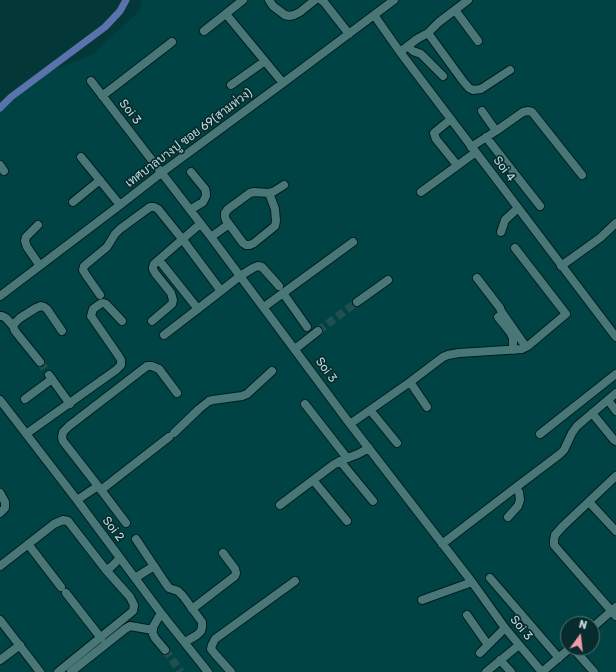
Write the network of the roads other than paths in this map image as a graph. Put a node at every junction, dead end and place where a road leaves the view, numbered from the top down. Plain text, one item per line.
1 (243, 0) edge
2 (269, 0) edge
3 (315, 0) edge
4 (321, 0) edge
5 (394, 0) edge
6 (468, 0) edge
7 (455, 10) junction
8 (226, 14) junction
9 (374, 15) junction
10 (204, 31) dead end
11 (428, 33) junction
12 (349, 34) junction
13 (478, 41) dead end
14 (172, 42) dead end
15 (408, 46) junction
16 (400, 52) junction
17 (265, 61) junction
18 (510, 70) dead end
19 (443, 76) dead end
20 (91, 81) dead end
21 (283, 83) junction
22 (231, 85) dead end
23 (102, 96) junction
24 (482, 111) dead end
25 (451, 120) junction
26 (496, 131) junction
27 (486, 137) junction
28 (474, 150) junction
29 (81, 157) dead end
30 (457, 165) junction
31 (191, 172) dead end
32 (161, 173) junction
33 (582, 175) dead end
34 (100, 180) junction
35 (284, 185) dead end
36 (421, 192) dead end
37 (269, 193) junction
38 (74, 202) dead end
39 (120, 205) junction
40 (540, 206) dead end
41 (518, 208) junction
42 (190, 210) junction
43 (616, 223) edge
44 (200, 224) junction
45 (229, 224) junction
46 (38, 225) dead end
47 (616, 230) edge
48 (501, 232) dead end
49 (211, 238) junction
50 (600, 238) junction
51 (183, 240) junction
52 (353, 242) dead end
53 (514, 248) dead end
54 (159, 260) junction
55 (40, 266) junction
56 (561, 266) junction
57 (240, 276) junction
58 (477, 278) dead end
59 (388, 280) dead end
60 (281, 290) junction
61 (222, 291) junction
62 (100, 295) dead end
63 (0, 296) edge
64 (357, 302) tunnel mouth
65 (264, 307) junction
66 (198, 309) junction
67 (0, 316) edge
68 (498, 317) dead end
69 (122, 321) dead end
70 (152, 321) dead end
71 (13, 326) junction
72 (307, 327) dead end
73 (62, 331) dead end
74 (318, 331) tunnel mouth
75 (164, 335) dead end
76 (616, 337) edge
77 (526, 347) junction
78 (295, 349) junction
79 (513, 350) junction
80 (40, 362) tunnel mouth
81 (272, 371) dead end
82 (616, 374) edge
83 (410, 382) junction
84 (177, 393) dead end
85 (616, 393) edge
86 (25, 399) dead end
87 (0, 400) edge
88 (608, 400) junction
89 (70, 404) junction
90 (305, 404) dead end
91 (427, 407) dead end
92 (370, 410) junction
93 (616, 411) edge
94 (592, 413) junction
95 (350, 424) junction
96 (26, 434) junction
97 (540, 434) dead end
98 (616, 441) edge
99 (397, 443) dead end
100 (369, 448) junction
101 (343, 460) junction
102 (616, 476) edge
103 (313, 480) junction
104 (100, 488) junction
105 (515, 488) junction
106 (0, 493) edge
107 (77, 500) junction
108 (373, 501) dead end
109 (589, 502) junction
110 (280, 505) dead end
111 (0, 513) edge
112 (508, 517) dead end
113 (347, 521) dead end
114 (126, 523) dead end
115 (616, 531) edge
116 (136, 539) dead end
117 (28, 544) junction
118 (442, 544) junction
119 (223, 553) dead end
120 (120, 558) junction
121 (0, 566) edge
122 (154, 566) junction
123 (106, 570) junction
124 (135, 578) junction
125 (490, 578) dead end
126 (295, 581) dead end
127 (472, 582) junction
128 (422, 600) dead end
129 (192, 609) junction
130 (614, 611) edge
131 (161, 613) junction
132 (467, 616) dead end
133 (0, 620) edge
134 (600, 622) edge
135 (505, 628) junction
136 (153, 630) junction
137 (101, 638) junction
138 (185, 642) junction
139 (488, 645) junction
140 (519, 645) junction
141 (20, 646) junction
142 (165, 650) tunnel mouth
143 (480, 653) dead end
144 (562, 656) edge
145 (579, 656) edge
146 (559, 658) junction
147 (0, 660) edge
148 (500, 660) junction
149 (40, 672) edge
150 (58, 672) edge
151 (71, 672) edge
152 (208, 672) edge
153 (231, 672) edge
154 (486, 672) edge
155 (511, 672) edge
156 (542, 672) edge
157 (594, 672) edge

1 - 8 street
2 - 3 street
4 - 12 street
5 - 9 street, เทศบาลบางปู ซอย 69(สามห่วง)
6 - 7 street
7 - 11 street
7 - 13 street
8 - 10 street
8 - 17 street
9 - 12 street, เทศบาลบางปู ซอย 69(สามห่วง)
9 - 16 street, Soi 4
11 - 15 street
11 - 18 street
12 - 21 street, เทศบาลบางปู ซอย 69(สามห่วง)
14 - 23 street
15 - 16 street
15 - 19 street
16 - 25 street, Soi 4
17 - 21 street
17 - 22 street
20 - 23 street, Soi 3
21 - 32 street, เทศบาลบางปู ซอย 69(สามห่วง)
23 - 32 street, Soi 3
24 - 26 street
25 - 28 street, Soi 4
25 - 30 street
26 - 27 street
26 - 33 street
27 - 28 street
27 - 40 street
28 - 30 street
28 - 41 street, Soi 4
29 - 34 street
30 - 36 street
31 - 42 street
32 - 39 street, เทศบาลบางปู ซอย 69(สามห่วง)
32 - 42 street, Soi 3
34 - 38 street
34 - 39 street
35 - 37 street
37 - 45 street
37 - 45 street
39 - 55 street, เทศบาลบางปู ซอย 69(สามห่วง)
41 - 48 street
41 - 56 street, Soi 4
42 - 44 street, Soi 3
43 - 50 street
44 - 49 street, Soi 3
44 - 51 street
45 - 49 street
46 - 55 street
47 - 50 street
49 - 57 street, Soi 3
50 - 56 street
51 - 54 street
51 - 61 street
51 - 62 street
52 - 60 street
53 - 77 street
54 - 66 street
54 - 70 street
55 - 63 street, เทศบาลบางปู ซอย 69(สามห่วง)
56 - 76 street, Soi 4
57 - 60 street
57 - 61 street
57 - 65 street, Soi 3
58 - 77 street
59 - 64 street
60 - 65 street
60 - 72 street
61 - 66 street
65 - 78 street, Soi 3
66 - 75 street
67 - 71 street
68 - 79 street
69 - 89 street
71 - 73 street
71 - 80 street
74 - 78 street
77 - 79 street
78 - 95 street, Soi 3
79 - 83 street
81 - 104 street
82 - 97 street
83 - 91 street
83 - 92 street
84 - 104 street
85 - 88 street
86 - 89 street
87 - 96 street, Soi 2
88 - 93 street
88 - 94 street
89 - 96 street
90 - 101 street
92 - 95 street
92 - 99 street
94 - 98 street
94 - 105 street
95 - 100 street, Soi 3
96 - 107 street, Soi 2
100 - 101 street
100 - 118 street, Soi 3
101 - 103 street
101 - 108 street
102 - 109 street
103 - 110 street
103 - 113 street
104 - 107 street
104 - 114 street
105 - 112 street
105 - 118 street
106 - 111 street
107 - 120 street, Soi 2
109 - 115 street
109 - 130 street
116 - 122 street
117 - 121 street
117 - 123 street
117 - 137 street
118 - 127 street, Soi 3
119 - 129 street
120 - 123 street
120 - 124 street, Soi 2
122 - 124 street
122 - 129 street
123 - 137 street
124 - 131 street, Soi 2
125 - 146 street
126 - 153 street
127 - 128 street
127 - 135 street, Soi 3
129 - 138 street
130 - 134 street
131 - 136 street
131 - 138 street, Soi 2
132 - 139 street
133 - 141 street
135 - 139 street
135 - 140 street, Soi 3
136 - 142 street
136 - 151 street
137 - 150 street
138 - 152 street, Soi 2
139 - 143 street
140 - 148 street
140 - 156 street, Soi 3
141 - 147 street
141 - 149 street
144 - 146 street
145 - 157 street
146 - 156 street
148 - 154 street
148 - 155 street

